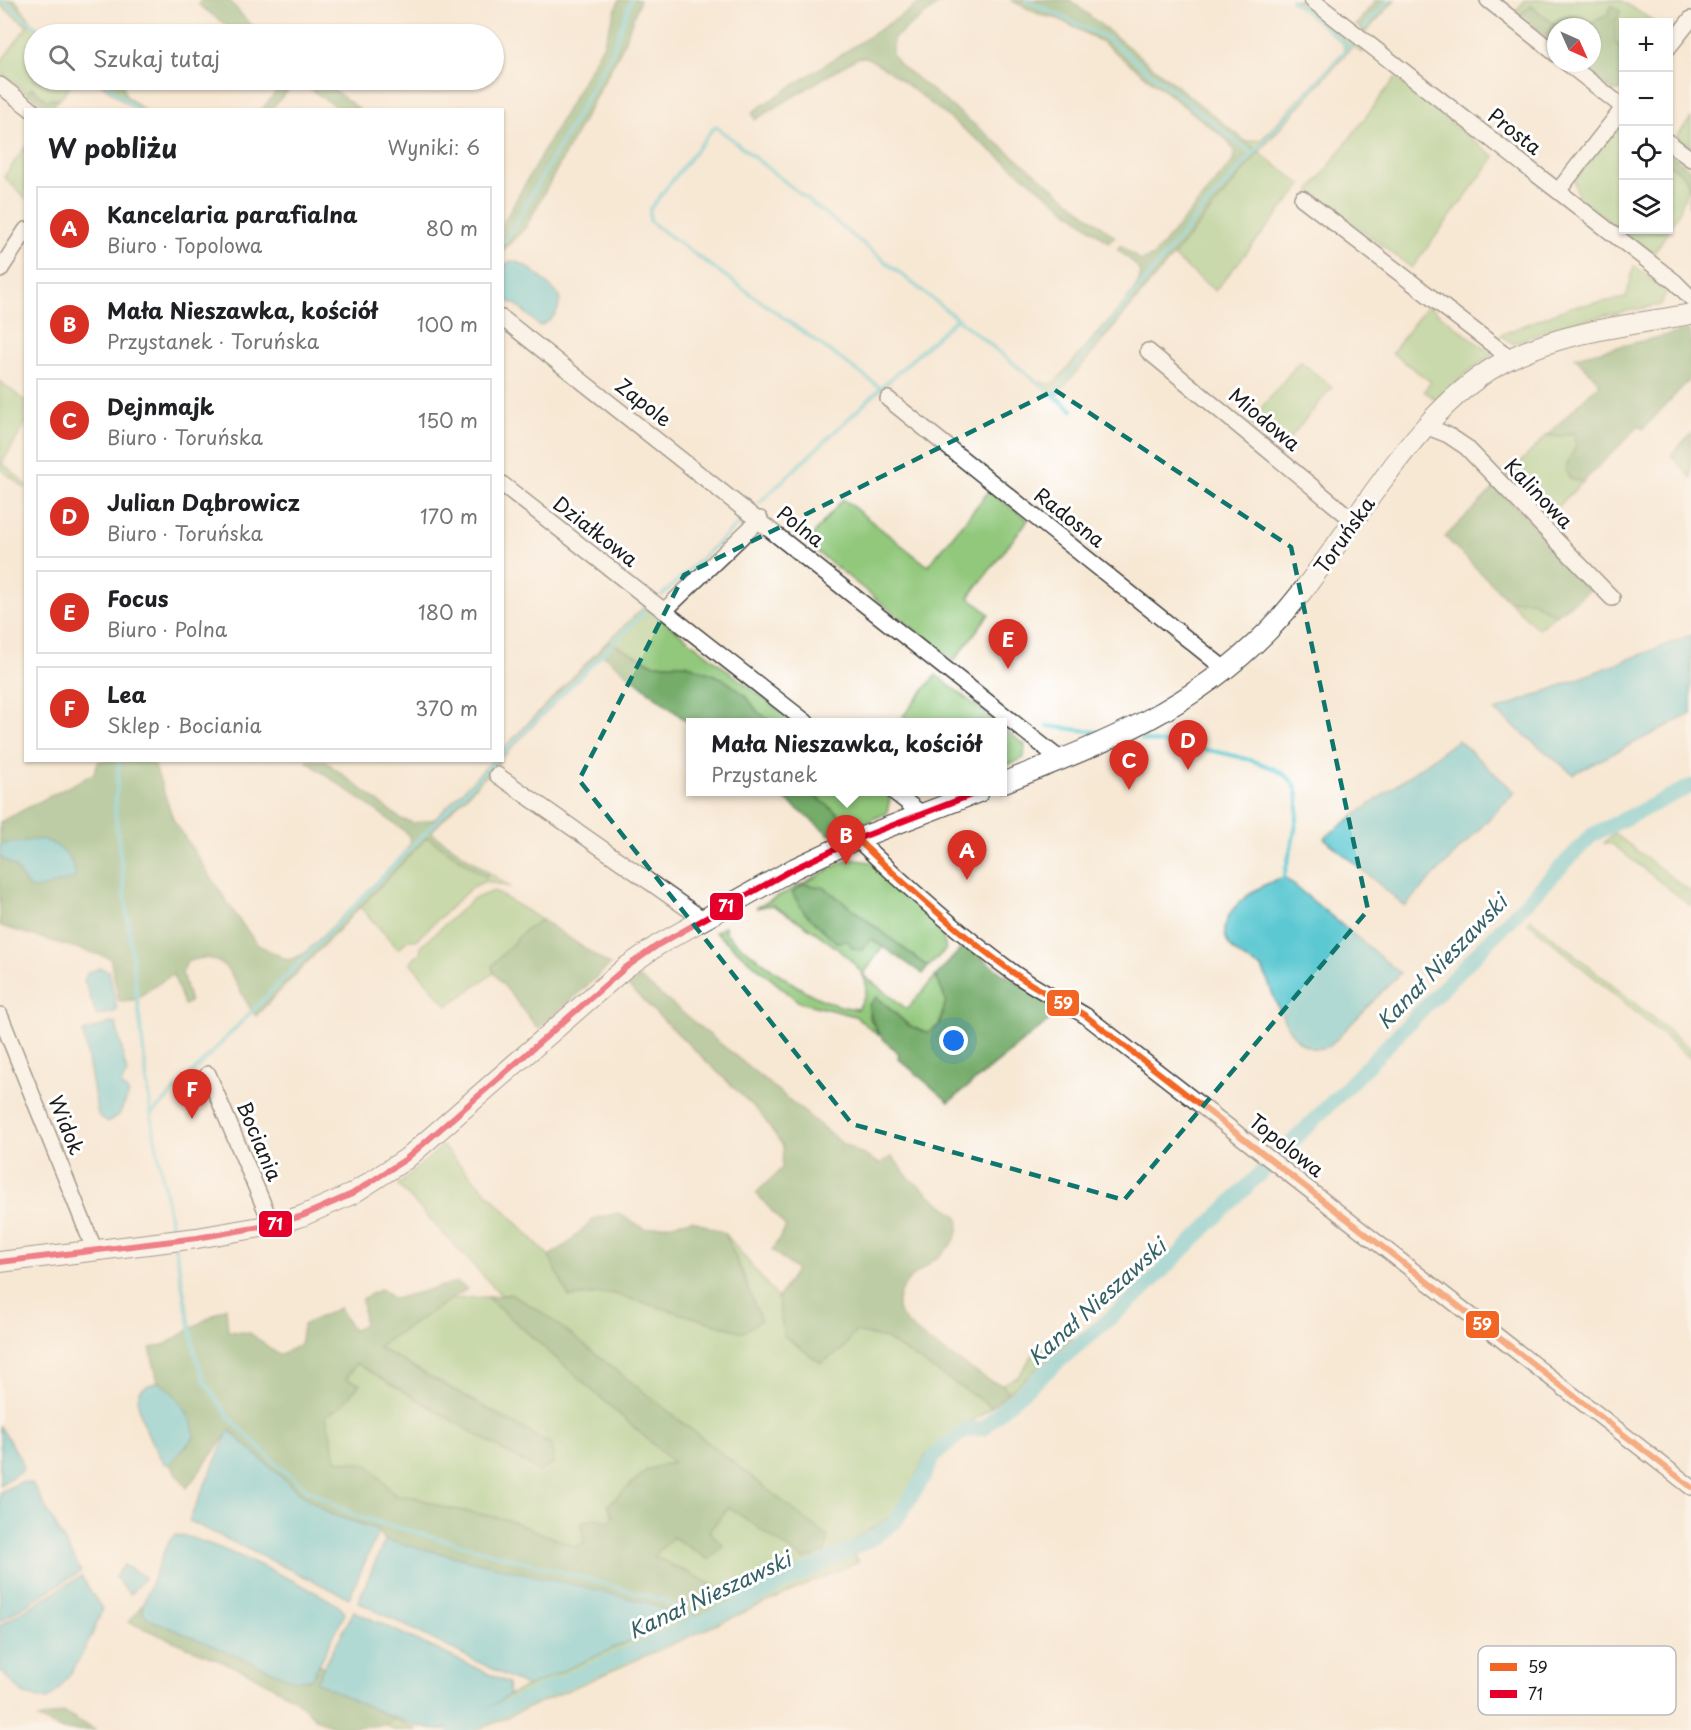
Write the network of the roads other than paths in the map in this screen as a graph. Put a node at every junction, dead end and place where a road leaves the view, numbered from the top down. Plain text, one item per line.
1 (1312, 0) edge
2 (1488, 0) edge
3 (1691, 19) edge
4 (1673, 42) edge
5 (1547, 47) edge
6 (1578, 72) edge
7 (0, 85) edge
8 (1619, 105) edge
9 (29, 108) edge
10 (1619, 113) edge
11 (1673, 146) edge
12 (1691, 159) edge
13 (1558, 191) junction
14 (1302, 198) dead end
15 (24, 233) edge
16 (0, 270) edge
17 (1691, 298) edge
18 (1691, 314) edge
19 (504, 320) edge
20 (1148, 351) dead end
21 (1510, 358) junction
22 (888, 399) dead end
23 (1428, 427) junction
24 (504, 486) edge
25 (760, 519) junction
26 (1354, 521) junction
27 (1612, 598) dead end
28 (664, 611) junction
29 (1226, 670) junction
30 (800, 718) edge
31 (1061, 760) junction
32 (496, 775) dead end
33 (1007, 781) edge
34 (899, 796) edge
35 (969, 796) edge
36 (922, 814) junction
37 (857, 839) junction
38 (704, 920) junction
39 (0, 1015) edge
40 (208, 1074) dead end
41 (272, 1225) junction
42 (95, 1251) junction
43 (0, 1262) edge
44 (1691, 1487) edge

1 - 13 street, Prosta
2 - 5 street
3 - 4 street
6 - 8 street
7 - 9 street
10 - 13 street
11 - 12 street
13 - 17 street, Prosta
14 - 21 street
15 - 16 street
18 - 21 main road, Toruńska
19 - 25 street, Zapole
20 - 26 street, Miodowa
21 - 23 main road, Toruńska
22 - 29 street, Radosna
23 - 26 main road, Toruńska
23 - 27 street, Kalinowa
24 - 28 street, Działkowa
25 - 28 street, Polna
25 - 31 street, Polna
26 - 29 main road, Toruńska
28 - 30 street
29 - 31 main road, Toruńska
31 - 33 main road, Toruńska
32 - 38 street
34 - 36 street
35 - 36 main road
36 - 37 main road
37 - 38 main road
37 - 44 street, Topolowa
38 - 41 main road
39 - 42 street, Widok
40 - 41 street, Bociania
41 - 42 main road
42 - 43 main road

